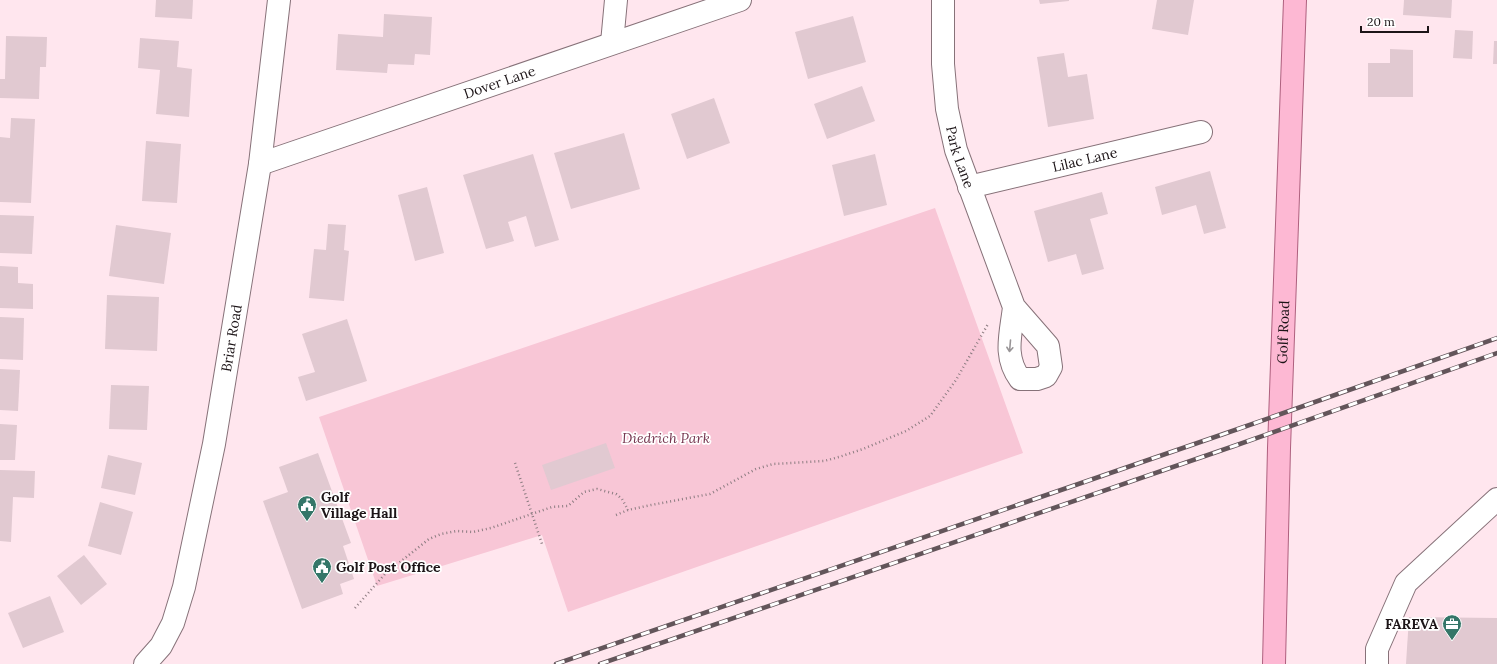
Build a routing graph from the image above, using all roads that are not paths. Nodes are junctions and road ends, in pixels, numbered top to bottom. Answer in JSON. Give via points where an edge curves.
{"nodes":[{"id":1,"x":279,"y":0,"type":"edge"},
{"id":2,"x":616,"y":0,"type":"edge"},
{"id":3,"x":740,"y":0,"type":"edge"},
{"id":4,"x":943,"y":0,"type":"edge"},
{"id":5,"x":1295,"y":0,"type":"edge"},
{"id":6,"x":612,"y":43,"type":"junction"},
{"id":7,"x":1201,"y":132,"type":"dead end"},
{"id":8,"x":260,"y":164,"type":"junction"},
{"id":9,"x":969,"y":187,"type":"junction"},
{"id":10,"x":1014,"y":307,"type":"dead end"},
{"id":11,"x":1497,"y":499,"type":"edge"},
{"id":12,"x":145,"y":664,"type":"edge"},
{"id":13,"x":1274,"y":664,"type":"edge"},
{"id":14,"x":1377,"y":664,"type":"edge"}],
"edges":[{"from":1,"to":8,"type":"street","name":"Briar Road"},
{"from":2,"to":6,"type":"street"},
{"from":3,"to":6,"type":"street","name":"Dover Lane"},
{"from":4,"to":9,"type":"street","name":"Park Lane","via":[[943,64],[947,109],[956,150]]},
{"from":5,"to":13,"type":"main road","name":"Golf Road"},
{"from":6,"to":8,"type":"street","name":"Dover Lane"},
{"from":7,"to":9,"type":"street","name":"Lilac Lane"},
{"from":8,"to":12,"type":"street","name":"Briar Road","via":[[214,444],[184,587],[173,624],[161,646]]},
{"from":9,"to":10,"type":"street","name":"Park Lane"},
{"from":11,"to":14,"type":"street","via":[[1406,583],[1377,649]]}]}
